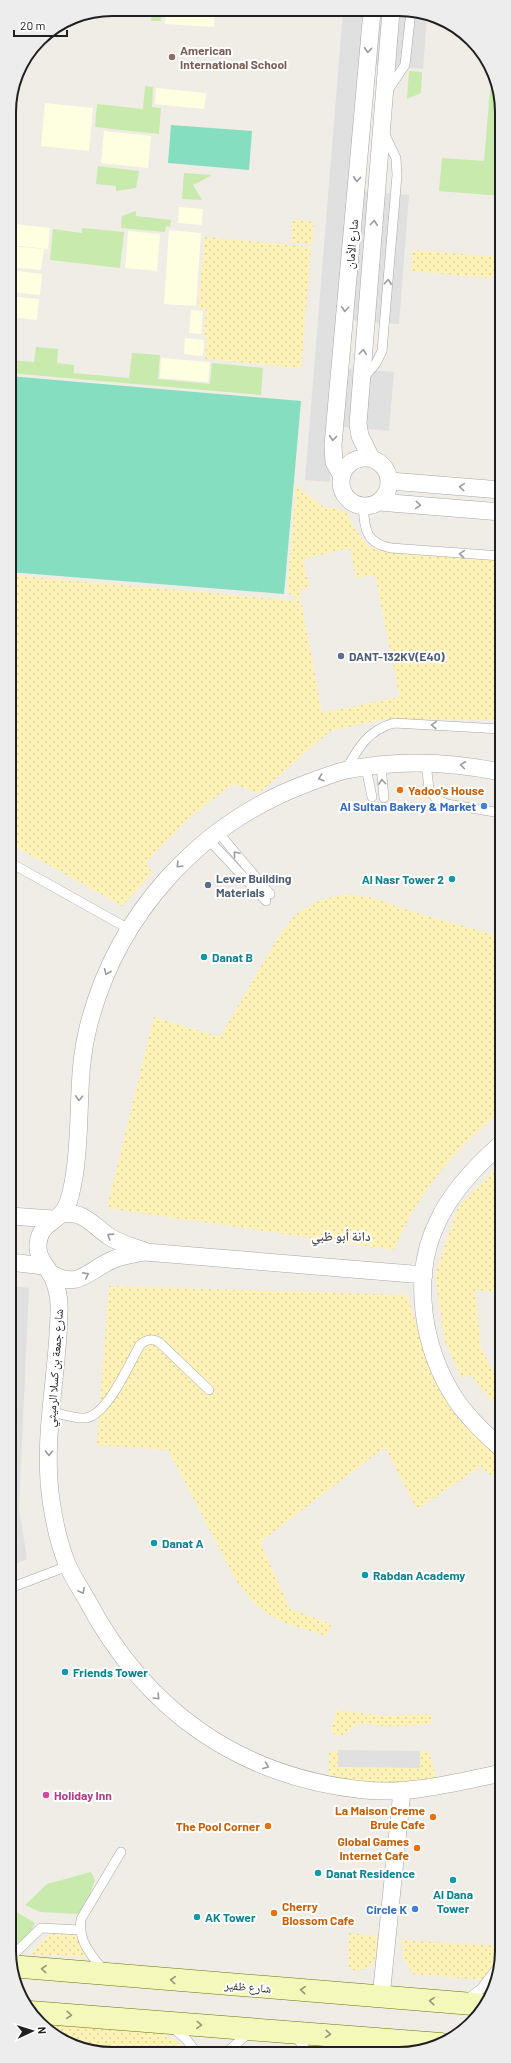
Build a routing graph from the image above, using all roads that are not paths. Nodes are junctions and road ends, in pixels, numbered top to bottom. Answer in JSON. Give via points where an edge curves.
{"nodes":[{"id":1,"x":372,"y":16,"type":"edge"},
{"id":2,"x":392,"y":16,"type":"edge"},
{"id":3,"x":410,"y":17,"type":"edge"},
{"id":4,"x":384,"y":96,"type":"junction"},
{"id":5,"x":372,"y":458,"type":"junction"},
{"id":6,"x":342,"y":476,"type":"junction"},
{"id":7,"x":390,"y":481,"type":"junction"},
{"id":8,"x":495,"y":490,"type":"edge"},
{"id":9,"x":371,"y":504,"type":"junction"},
{"id":10,"x":495,"y":512,"type":"edge"},
{"id":11,"x":495,"y":556,"type":"edge"},
{"id":12,"x":495,"y":729,"type":"edge"},
{"id":13,"x":426,"y":763,"type":"junction"},
{"id":14,"x":374,"y":767,"type":"junction"},
{"id":15,"x":346,"y":770,"type":"junction"},
{"id":16,"x":495,"y":771,"type":"edge"},
{"id":17,"x":372,"y":797,"type":"dead end"},
{"id":18,"x":384,"y":798,"type":"dead end"},
{"id":19,"x":495,"y":812,"type":"edge"},
{"id":20,"x":212,"y":835,"type":"junction"},
{"id":21,"x":16,"y":865,"type":"edge"},
{"id":22,"x":268,"y":898,"type":"dead end"},
{"id":23,"x":129,"y":929,"type":"junction"},
{"id":24,"x":495,"y":1151,"type":"edge"},
{"id":25,"x":16,"y":1216,"type":"edge"},
{"id":26,"x":57,"y":1217,"type":"junction"},
{"id":27,"x":145,"y":1252,"type":"junction"},
{"id":28,"x":16,"y":1263,"type":"edge"},
{"id":29,"x":47,"y":1269,"type":"junction"},
{"id":30,"x":424,"y":1275,"type":"junction"},
{"id":31,"x":209,"y":1390,"type":"dead end"},
{"id":32,"x":52,"y":1412,"type":"junction"},
{"id":33,"x":495,"y":1443,"type":"edge"},
{"id":34,"x":68,"y":1566,"type":"junction"},
{"id":35,"x":16,"y":1586,"type":"edge"},
{"id":36,"x":495,"y":1774,"type":"edge"},
{"id":37,"x":402,"y":1791,"type":"junction"},
{"id":38,"x":121,"y":1852,"type":"dead end"},
{"id":39,"x":80,"y":1930,"type":"junction"},
{"id":40,"x":16,"y":1952,"type":"edge"},
{"id":41,"x":17,"y":1967,"type":"edge"},
{"id":42,"x":107,"y":1974,"type":"junction"},
{"id":43,"x":492,"y":1974,"type":"edge"},
{"id":44,"x":381,"y":1996,"type":"junction"},
{"id":45,"x":459,"y":2003,"type":"junction"},
{"id":46,"x":479,"y":2005,"type":"edge"},
{"id":47,"x":52,"y":2014,"type":"edge"},
{"id":48,"x":164,"y":2022,"type":"junction"},
{"id":49,"x":254,"y":2029,"type":"junction"},
{"id":50,"x":292,"y":2032,"type":"junction"},
{"id":51,"x":427,"y":2043,"type":"edge"},
{"id":52,"x":192,"y":2047,"type":"edge"},
{"id":53,"x":233,"y":2047,"type":"edge"},
{"id":54,"x":304,"y":2047,"type":"edge"}],
"edges":[{"from":1,"to":6,"type":"street","name":"شارع الأمان","one_way":true,"via":[[333,445],[334,462]]},
{"from":2,"to":4,"type":"street","name":"شارع الأمان"},
{"from":3,"to":4,"type":"lane","via":[[405,65]]},
{"from":5,"to":4,"type":"street","name":"شارع الأمان","one_way":true,"via":[[364,448],[358,424]]},
{"from":5,"to":6,"type":"street","via":[[356,459],[345,469]]},
{"from":5,"to":7,"type":"street","via":[[384,467]]},
{"from":6,"to":9,"type":"street","via":[[341,484],[348,499]]},
{"from":8,"to":7,"type":"street","one_way":true},
{"from":7,"to":9,"type":"street","via":[[388,489]]},
{"from":9,"to":10,"type":"street","one_way":true},
{"from":11,"to":9,"type":"lane","one_way":true,"via":[[378,546],[369,538],[365,526]]},
{"from":12,"to":15,"type":"lane","one_way":true,"via":[[394,723],[370,734],[358,748]]},
{"from":13,"to":14,"type":"street","name":"شارع جمعة بن كسلا الرميثي"},
{"from":16,"to":13,"type":"street","name":"شارع جمعة بن كسلا الرميثي","one_way":true,"via":[[456,764]]},
{"from":13,"to":19,"type":"lane","via":[[429,789],[436,799],[447,804]]},
{"from":14,"to":15,"type":"street","name":"شارع جمعة بن كسلا الرميثي"},
{"from":14,"to":17,"type":"lane"},
{"from":18,"to":14,"type":"lane","one_way":true},
{"from":15,"to":20,"type":"street","name":"شارع جمعة بن كسلا الرميثي","one_way":true,"via":[[287,790],[255,806]]},
{"from":20,"to":22,"type":"lane"},
{"from":20,"to":23,"type":"street","name":"شارع جمعة بن كسلا الرميثي","one_way":true,"via":[[163,882],[148,899]]},
{"from":21,"to":23,"type":"lane"},
{"from":23,"to":26,"type":"street","name":"شارع جمعة بن كسلا الرميثي","one_way":true,"via":[[111,961],[97,995],[87,1030],[81,1067],[74,1180],[68,1204]]},
{"from":24,"to":30,"type":"street","via":[[469,1176],[438,1220],[429,1244]]},
{"from":25,"to":26,"type":"street"},
{"from":27,"to":26,"type":"street","one_way":true,"via":[[110,1237],[84,1216],[69,1213]]},
{"from":26,"to":29,"type":"street","name":"شارع جمعة بن كسلا الرميثي","via":[[43,1230],[38,1243],[40,1257]]},
{"from":29,"to":27,"type":"street","one_way":true,"via":[[58,1278],[77,1280],[117,1258]]},
{"from":27,"to":30,"type":"street"},
{"from":28,"to":29,"type":"street"},
{"from":29,"to":32,"type":"street","name":"شارع جمعة بن كسلا الرميثي","via":[[57,1290],[60,1309]]},
{"from":30,"to":33,"type":"street","via":[[426,1324],[437,1364],[469,1418]]},
{"from":31,"to":32,"type":"lane","via":[[160,1343],[148,1340],[140,1345],[98,1413],[78,1418]]},
{"from":32,"to":34,"type":"street","name":"شارع جمعة بن كسلا الرميثي","one_way":true,"via":[[48,1458],[51,1500]]},
{"from":34,"to":35,"type":"lane"},
{"from":34,"to":37,"type":"street","name":"شارع جمعة بن كسلا الرميثي","one_way":true,"via":[[103,1630],[130,1668],[161,1701],[197,1730],[236,1754],[291,1775],[322,1784],[368,1791]]},
{"from":36,"to":37,"type":"street","name":"شارع جمعة بن كسلا الرميثي"},
{"from":37,"to":44,"type":"street"},
{"from":38,"to":39,"type":"lane","via":[[83,1913]]},
{"from":39,"to":40,"type":"lane","via":[[41,1928]]},
{"from":39,"to":42,"type":"lane","via":[[84,1945]]},
{"from":42,"to":41,"type":"main road","name":"شارع ظفير","one_way":true},
{"from":44,"to":42,"type":"main road","name":"شارع ظفير","one_way":true},
{"from":43,"to":45,"type":"lane","via":[[481,1989]]},
{"from":45,"to":44,"type":"main road","name":"شارع ظفير","one_way":true},
{"from":45,"to":46,"type":"main road","name":"شارع ظفير"},
{"from":47,"to":48,"type":"main road","one_way":true},
{"from":48,"to":49,"type":"main road","one_way":true},
{"from":48,"to":52,"type":"lane"},
{"from":49,"to":50,"type":"main road"},
{"from":49,"to":53,"type":"lane"},
{"from":50,"to":51,"type":"main road","one_way":true},
{"from":50,"to":54,"type":"lane"}]}
